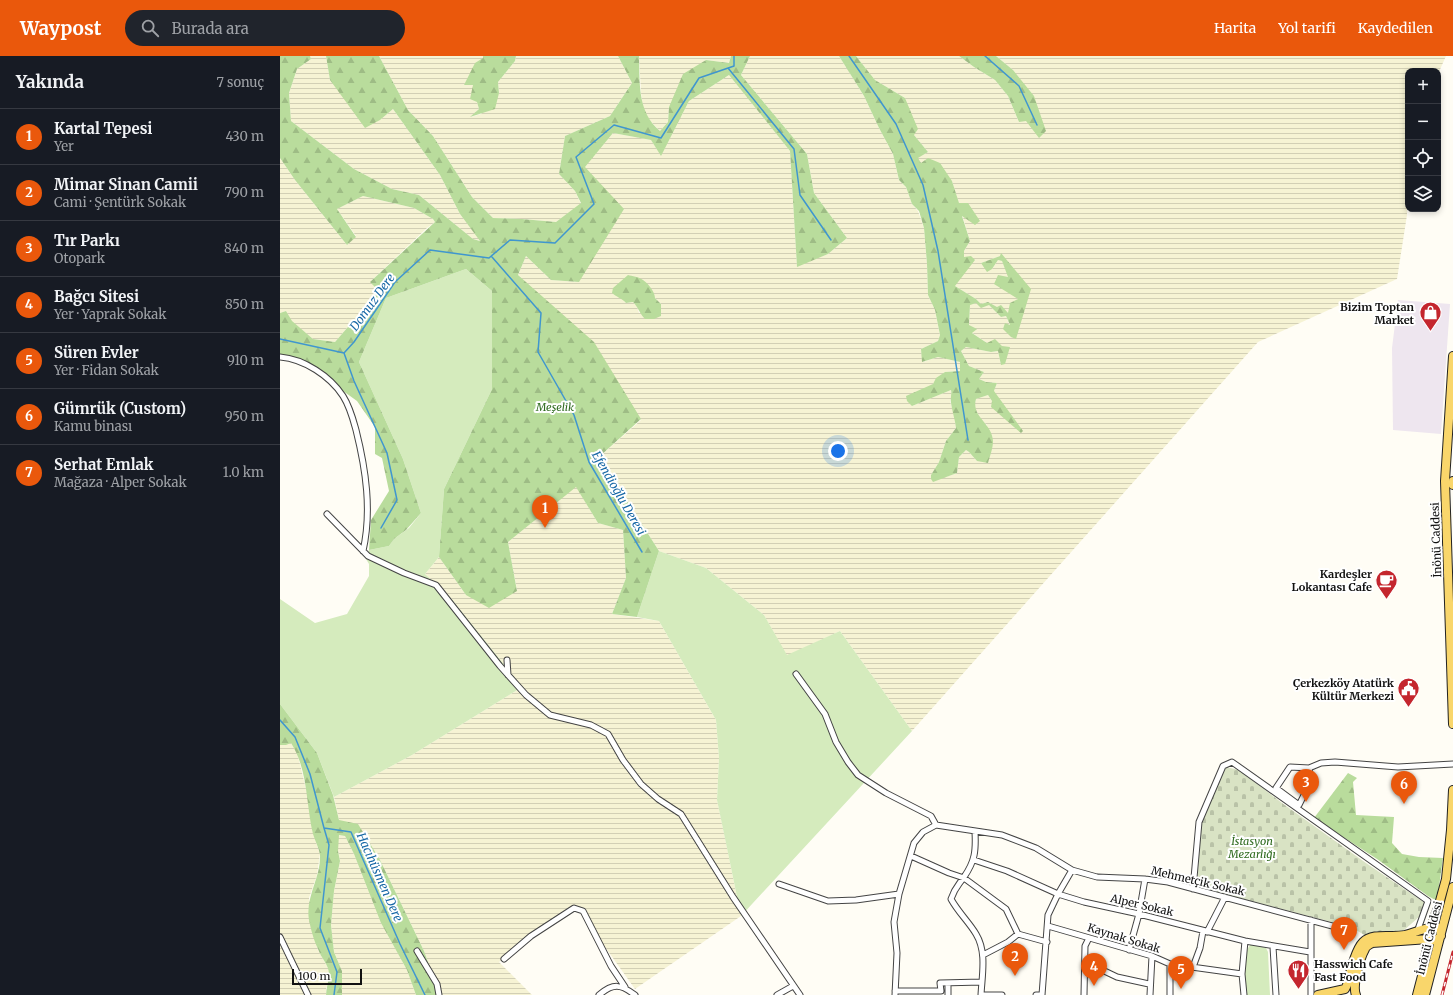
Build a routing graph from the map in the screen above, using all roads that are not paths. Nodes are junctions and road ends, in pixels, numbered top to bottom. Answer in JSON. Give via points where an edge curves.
{"nodes":[{"id":1,"x":1453,"y":356,"type":"edge"},
{"id":2,"x":280,"y":357,"type":"edge"},
{"id":3,"x":1453,"y":481,"type":"edge"},
{"id":4,"x":1453,"y":485,"type":"edge"},
{"id":5,"x":327,"y":514,"type":"dead end"},
{"id":6,"x":363,"y":551,"type":"junction"},
{"id":7,"x":1452,"y":644,"type":"edge"},
{"id":8,"x":507,"y":660,"type":"dead end"},
{"id":9,"x":796,"y":674,"type":"dead end"},
{"id":10,"x":508,"y":675,"type":"junction"},
{"id":11,"x":1453,"y":724,"type":"edge"},
{"id":12,"x":1453,"y":764,"type":"edge"},
{"id":13,"x":1309,"y":768,"type":"junction"},
{"id":14,"x":1453,"y":790,"type":"edge"},
{"id":15,"x":936,"y":825,"type":"junction"},
{"id":16,"x":975,"y":832,"type":"junction"},
{"id":17,"x":911,"y":856,"type":"junction"},
{"id":18,"x":974,"y":860,"type":"junction"},
{"id":19,"x":1072,"y":870,"type":"junction"},
{"id":20,"x":964,"y":878,"type":"junction"},
{"id":21,"x":1145,"y":878,"type":"junction"},
{"id":22,"x":779,"y":884,"type":"dead end"},
{"id":23,"x":1453,"y":887,"type":"edge"},
{"id":24,"x":1194,"y":889,"type":"junction"},
{"id":25,"x":899,"y":894,"type":"junction"},
{"id":26,"x":1058,"y":894,"type":"junction"},
{"id":27,"x":1225,"y":897,"type":"junction"},
{"id":28,"x":1139,"y":914,"type":"junction"},
{"id":29,"x":1311,"y":920,"type":"junction"},
{"id":30,"x":1048,"y":926,"type":"junction"},
{"id":31,"x":1430,"y":928,"type":"junction"},
{"id":32,"x":1205,"y":931,"type":"junction"},
{"id":33,"x":1351,"y":931,"type":"dead end"},
{"id":34,"x":1417,"y":932,"type":"junction"},
{"id":35,"x":1018,"y":934,"type":"junction"},
{"id":36,"x":1441,"y":936,"type":"junction"},
{"id":37,"x":280,"y":937,"type":"edge"},
{"id":38,"x":1089,"y":938,"type":"junction"},
{"id":39,"x":1429,"y":939,"type":"junction"},
{"id":40,"x":1245,"y":941,"type":"junction"},
{"id":41,"x":1047,"y":942,"type":"junction"},
{"id":42,"x":1273,"y":946,"type":"junction"},
{"id":43,"x":1129,"y":950,"type":"junction"},
{"id":44,"x":417,"y":951,"type":"dead end"},
{"id":45,"x":1310,"y":952,"type":"junction"},
{"id":46,"x":983,"y":955,"type":"junction"},
{"id":47,"x":1152,"y":956,"type":"junction"},
{"id":48,"x":504,"y":959,"type":"dead end"},
{"id":49,"x":1170,"y":964,"type":"junction"},
{"id":50,"x":1085,"y":967,"type":"junction"},
{"id":51,"x":1193,"y":967,"type":"junction"},
{"id":52,"x":1242,"y":974,"type":"junction"},
{"id":53,"x":982,"y":982,"type":"junction"},
{"id":54,"x":948,"y":983,"type":"junction"},
{"id":55,"x":1150,"y":984,"type":"junction"},
{"id":56,"x":793,"y":986,"type":"junction"},
{"id":57,"x":625,"y":987,"type":"junction"},
{"id":58,"x":895,"y":993,"type":"edge"},
{"id":59,"x":308,"y":995,"type":"edge"},
{"id":60,"x":439,"y":995,"type":"edge"},
{"id":61,"x":599,"y":995,"type":"edge"},
{"id":62,"x":635,"y":995,"type":"edge"},
{"id":63,"x":777,"y":995,"type":"edge"},
{"id":64,"x":800,"y":995,"type":"edge"},
{"id":65,"x":948,"y":995,"type":"edge"},
{"id":66,"x":981,"y":995,"type":"edge"},
{"id":67,"x":1002,"y":995,"type":"edge"},
{"id":68,"x":1036,"y":995,"type":"edge"},
{"id":69,"x":1042,"y":995,"type":"edge"},
{"id":70,"x":1084,"y":995,"type":"edge"},
{"id":71,"x":1150,"y":995,"type":"edge"},
{"id":72,"x":1170,"y":995,"type":"edge"},
{"id":73,"x":1244,"y":995,"type":"edge"},
{"id":74,"x":1276,"y":995,"type":"edge"},
{"id":75,"x":1311,"y":995,"type":"edge"},
{"id":76,"x":1318,"y":995,"type":"edge"},
{"id":77,"x":1356,"y":995,"type":"edge"},
{"id":78,"x":1417,"y":995,"type":"edge"},
{"id":79,"x":1425,"y":995,"type":"edge"}],
"edges":[{"from":1,"to":7,"type":"main road","name":"İnönü Caddesi","via":[[1445,481]]},
{"from":2,"to":6,"type":"street","via":[[307,365],[333,382],[350,410],[363,458],[367,494],[367,535]]},
{"from":3,"to":4,"type":"main road"},
{"from":5,"to":6,"type":"street"},
{"from":6,"to":10,"type":"street","via":[[382,563],[436,585]]},
{"from":7,"to":11,"type":"main road","name":"İnönü Caddesi"},
{"from":8,"to":10,"type":"street"},
{"from":9,"to":15,"type":"street","via":[[825,714],[836,742],[858,775],[931,816]]},
{"from":10,"to":56,"type":"street","via":[[526,695],[550,714],[591,725],[608,734],[641,784],[680,814]]},
{"from":12,"to":13,"type":"street","via":[[1398,767],[1335,762],[1321,763]]},
{"from":13,"to":13,"type":"street","via":[[1290,767],[1276,788],[1299,805],[1311,781]]},
{"from":14,"to":31,"type":"main road","name":"İnönü Caddesi","via":[[1446,879]]},
{"from":15,"to":16,"type":"street","name":"Mehmetçik Sokak"},
{"from":15,"to":17,"type":"street","via":[[923,832],[914,843]]},
{"from":16,"to":18,"type":"street"},
{"from":16,"to":19,"type":"street","name":"Mehmetçik Sokak","via":[[1002,835],[1036,848]]},
{"from":17,"to":20,"type":"street"},
{"from":17,"to":25,"type":"street"},
{"from":18,"to":20,"type":"street"},
{"from":18,"to":26,"type":"street","name":"Alper Sokak"},
{"from":19,"to":21,"type":"street","name":"Mehmetçik Sokak","via":[[1097,877]]},
{"from":19,"to":26,"type":"street"},
{"from":20,"to":35,"type":"street","via":[[1006,909]]},
{"from":20,"to":46,"type":"street","via":[[954,888],[951,899],[977,935]]},
{"from":21,"to":24,"type":"street","name":"Mehmetçik Sokak"},
{"from":21,"to":28,"type":"street"},
{"from":22,"to":25,"type":"street","via":[[828,901]]},
{"from":23,"to":36,"type":"main road","name":"İnönü Caddesi"},
{"from":24,"to":27,"type":"street","name":"Mehmetçik Sokak"},
{"from":24,"to":34,"type":"street","via":[[1199,822],[1223,766],[1232,762],[1428,901]]},
{"from":25,"to":58,"type":"street","via":[[894,922],[897,953]]},
{"from":26,"to":28,"type":"street","name":"Alper Sokak"},
{"from":26,"to":30,"type":"street","via":[[1048,915]]},
{"from":27,"to":29,"type":"street","name":"Mehmetçik Sokak"},
{"from":27,"to":32,"type":"street"},
{"from":28,"to":32,"type":"street","name":"Alper Sokak"},
{"from":28,"to":43,"type":"street"},
{"from":29,"to":33,"type":"street","name":"Mehmetçik Sokak"},
{"from":29,"to":45,"type":"street"},
{"from":30,"to":38,"type":"street","name":"Kaynak Sokak"},
{"from":30,"to":41,"type":"street"},
{"from":31,"to":34,"type":"main road"},
{"from":31,"to":36,"type":"main road","via":[[1437,927]]},
{"from":31,"to":39,"type":"main road"},
{"from":32,"to":40,"type":"street","name":"Alper Sokak"},
{"from":32,"to":51,"type":"street"},
{"from":34,"to":76,"type":"main road","via":[[1403,936],[1376,936],[1363,942],[1358,948],[1347,985],[1341,990]]},
{"from":35,"to":41,"type":"street"},
{"from":35,"to":46,"type":"street"},
{"from":36,"to":39,"type":"main road","via":[[1433,941]]},
{"from":36,"to":79,"type":"main road","name":"İnönü Caddesi"},
{"from":37,"to":59,"type":"street"},
{"from":38,"to":43,"type":"street","name":"Kaynak Sokak"},
{"from":38,"to":50,"type":"street","via":[[1085,946]]},
{"from":39,"to":77,"type":"main road","via":[[1372,943],[1366,947],[1357,973],[1354,990]]},
{"from":39,"to":78,"type":"main road","name":"İnönü Caddesi"},
{"from":40,"to":42,"type":"street","name":"Alper Sokak"},
{"from":40,"to":52,"type":"street"},
{"from":41,"to":69,"type":"street"},
{"from":42,"to":45,"type":"street","name":"Alper Sokak"},
{"from":42,"to":74,"type":"street"},
{"from":43,"to":47,"type":"street","name":"Kaynak Sokak"},
{"from":44,"to":60,"type":"street","via":[[437,984]]},
{"from":45,"to":75,"type":"street"},
{"from":46,"to":53,"type":"street"},
{"from":47,"to":49,"type":"street","name":"Kaynak Sokak"},
{"from":47,"to":55,"type":"street"},
{"from":48,"to":57,"type":"street","via":[[530,936],[574,908],[583,911],[610,966]]},
{"from":49,"to":51,"type":"street","name":"Kaynak Sokak"},
{"from":49,"to":72,"type":"street"},
{"from":50,"to":55,"type":"street","via":[[1096,967],[1116,977]]},
{"from":50,"to":70,"type":"street"},
{"from":51,"to":52,"type":"street","name":"Kaynak Sokak"},
{"from":52,"to":73,"type":"street"},
{"from":53,"to":54,"type":"street"},
{"from":53,"to":66,"type":"street"},
{"from":54,"to":58,"type":"street","via":[[940,983],[941,991]]},
{"from":54,"to":65,"type":"street"},
{"from":55,"to":71,"type":"street"},
{"from":56,"to":63,"type":"street"},
{"from":56,"to":64,"type":"street"},
{"from":57,"to":61,"type":"street","via":[[606,988]]},
{"from":57,"to":62,"type":"street"},
{"from":66,"to":67,"type":"street"},
{"from":68,"to":69,"type":"street"}]}
